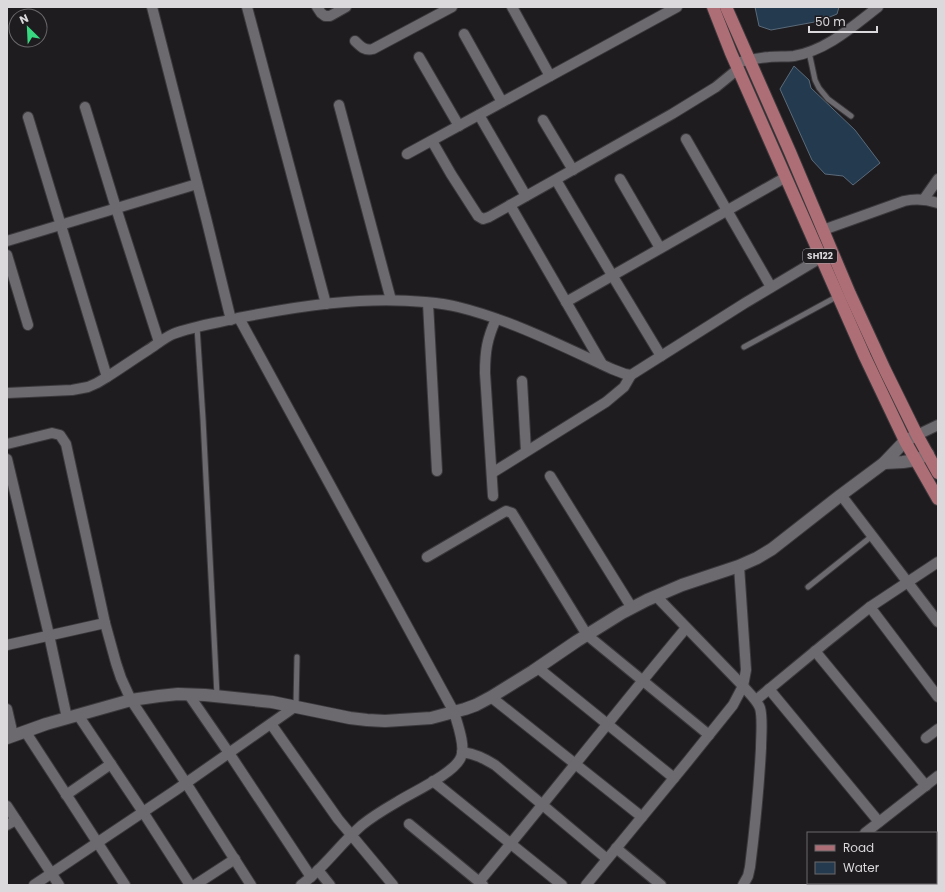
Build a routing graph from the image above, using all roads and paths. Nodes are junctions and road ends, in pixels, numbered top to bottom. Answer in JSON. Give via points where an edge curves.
{"nodes":[{"id":1,"x":152,"y":7,"type":"edge"},
{"id":2,"x":247,"y":7,"type":"edge"},
{"id":3,"x":317,"y":7,"type":"edge"},
{"id":4,"x":346,"y":7,"type":"edge"},
{"id":5,"x":452,"y":7,"type":"edge"},
{"id":6,"x":512,"y":7,"type":"edge"},
{"id":7,"x":677,"y":7,"type":"edge"},
{"id":8,"x":713,"y":7,"type":"edge"},
{"id":9,"x":726,"y":7,"type":"edge"},
{"id":10,"x":878,"y":7,"type":"edge"},
{"id":11,"x":434,"y":11,"type":"edge"},
{"id":12,"x":464,"y":34,"type":"dead end"},
{"id":13,"x":355,"y":41,"type":"dead end"},
{"id":14,"x":809,"y":52,"type":"junction"},
{"id":15,"x":419,"y":57,"type":"dead end"},
{"id":16,"x":749,"y":60,"type":"junction"},
{"id":17,"x":737,"y":66,"type":"junction"},
{"id":18,"x":550,"y":76,"type":"junction"},
{"id":19,"x":502,"y":102,"type":"junction"},
{"id":20,"x":339,"y":105,"type":"dead end"},
{"id":21,"x":85,"y":107,"type":"dead end"},
{"id":22,"x":479,"y":115,"type":"junction"},
{"id":23,"x":851,"y":116,"type":"dead end"},
{"id":24,"x":28,"y":117,"type":"dead end"},
{"id":25,"x":543,"y":120,"type":"dead end"},
{"id":26,"x":459,"y":126,"type":"junction"},
{"id":27,"x":686,"y":139,"type":"dead end"},
{"id":28,"x":432,"y":141,"type":"junction"},
{"id":29,"x":407,"y":154,"type":"dead end"},
{"id":30,"x":573,"y":170,"type":"junction"},
{"id":31,"x":786,"y":177,"type":"junction"},
{"id":32,"x":620,"y":179,"type":"dead end"},
{"id":33,"x":938,"y":179,"type":"edge"},
{"id":34,"x":556,"y":180,"type":"junction"},
{"id":35,"x":197,"y":184,"type":"junction"},
{"id":36,"x":526,"y":196,"type":"junction"},
{"id":37,"x":924,"y":199,"type":"junction"},
{"id":38,"x":938,"y":203,"type":"edge"},
{"id":39,"x":510,"y":205,"type":"junction"},
{"id":40,"x":116,"y":208,"type":"junction"},
{"id":41,"x":727,"y":210,"type":"junction"},
{"id":42,"x":61,"y":225,"type":"junction"},
{"id":43,"x":823,"y":230,"type":"junction"},
{"id":44,"x":7,"y":241,"type":"edge"},
{"id":45,"x":660,"y":248,"type":"junction"},
{"id":46,"x":832,"y":251,"type":"junction"},
{"id":47,"x":7,"y":255,"type":"edge"},
{"id":48,"x":821,"y":257,"type":"junction"},
{"id":49,"x":612,"y":275,"type":"junction"},
{"id":50,"x":771,"y":287,"type":"junction"},
{"id":51,"x":838,"y":296,"type":"junction"},
{"id":52,"x":391,"y":300,"type":"junction"},
{"id":53,"x":566,"y":302,"type":"junction"},
{"id":54,"x":428,"y":303,"type":"junction"},
{"id":55,"x":326,"y":304,"type":"junction"},
{"id":56,"x":235,"y":319,"type":"junction"},
{"id":57,"x":496,"y":319,"type":"junction"},
{"id":58,"x":28,"y":326,"type":"dead end"},
{"id":59,"x":197,"y":327,"type":"junction"},
{"id":60,"x":159,"y":342,"type":"junction"},
{"id":61,"x":744,"y":347,"type":"dead end"},
{"id":62,"x":661,"y":356,"type":"junction"},
{"id":63,"x":602,"y":364,"type":"junction"},
{"id":64,"x":631,"y":374,"type":"junction"},
{"id":65,"x":107,"y":377,"type":"junction"},
{"id":66,"x":522,"y":382,"type":"dead end"},
{"id":67,"x":7,"y":393,"type":"edge"},
{"id":68,"x":938,"y":425,"type":"edge"},
{"id":69,"x":918,"y":435,"type":"junction"},
{"id":70,"x":905,"y":441,"type":"junction"},
{"id":71,"x":7,"y":444,"type":"edge"},
{"id":72,"x":526,"y":451,"type":"junction"},
{"id":73,"x":928,"y":454,"type":"junction"},
{"id":74,"x":7,"y":459,"type":"edge"},
{"id":75,"x":916,"y":460,"type":"junction"},
{"id":76,"x":884,"y":463,"type":"junction"},
{"id":77,"x":437,"y":472,"type":"dead end"},
{"id":78,"x":492,"y":473,"type":"junction"},
{"id":79,"x":938,"y":473,"type":"edge"},
{"id":80,"x":550,"y":476,"type":"dead end"},
{"id":81,"x":841,"y":495,"type":"junction"},
{"id":82,"x":493,"y":496,"type":"dead end"},
{"id":83,"x":938,"y":499,"type":"edge"},
{"id":84,"x":872,"y":536,"type":"junction"},
{"id":85,"x":427,"y":557,"type":"dead end"},
{"id":86,"x":938,"y":562,"type":"edge"},
{"id":87,"x":739,"y":566,"type":"junction"},
{"id":88,"x":908,"y":582,"type":"junction"},
{"id":89,"x":808,"y":587,"type":"dead end"},
{"id":90,"x":656,"y":596,"type":"junction"},
{"id":91,"x":870,"y":607,"type":"junction"},
{"id":92,"x":632,"y":608,"type":"junction"},
{"id":93,"x":938,"y":622,"type":"edge"},
{"id":94,"x":105,"y":623,"type":"junction"},
{"id":95,"x":686,"y":628,"type":"junction"},
{"id":96,"x":49,"y":635,"type":"junction"},
{"id":97,"x":587,"y":635,"type":"junction"},
{"id":98,"x":7,"y":645,"type":"edge"},
{"id":99,"x":815,"y":651,"type":"junction"},
{"id":100,"x":297,"y":657,"type":"dead end"},
{"id":101,"x":538,"y":668,"type":"junction"},
{"id":102,"x":642,"y":681,"type":"junction"},
{"id":103,"x":743,"y":686,"type":"junction"},
{"id":104,"x":769,"y":689,"type":"junction"},
{"id":105,"x":189,"y":695,"type":"junction"},
{"id":106,"x":217,"y":696,"type":"junction"},
{"id":107,"x":491,"y":697,"type":"junction"},
{"id":108,"x":938,"y":697,"type":"edge"},
{"id":109,"x":131,"y":700,"type":"junction"},
{"id":110,"x":756,"y":700,"type":"junction"},
{"id":111,"x":296,"y":706,"type":"junction"},
{"id":112,"x":7,"y":709,"type":"edge"},
{"id":113,"x":454,"y":712,"type":"junction"},
{"id":114,"x":73,"y":716,"type":"junction"},
{"id":115,"x":271,"y":724,"type":"junction"},
{"id":116,"x":607,"y":724,"type":"junction"},
{"id":117,"x":938,"y":729,"type":"edge"},
{"id":118,"x":15,"y":734,"type":"edge"},
{"id":119,"x":709,"y":735,"type":"junction"},
{"id":120,"x":926,"y":738,"type":"dead end"},
{"id":121,"x":462,"y":752,"type":"junction"},
{"id":122,"x":229,"y":753,"type":"junction"},
{"id":123,"x":111,"y":764,"type":"junction"},
{"id":124,"x":575,"y":764,"type":"junction"},
{"id":125,"x":938,"y":776,"type":"edge"},
{"id":126,"x":674,"y":778,"type":"junction"},
{"id":127,"x":433,"y":781,"type":"junction"},
{"id":128,"x":186,"y":783,"type":"junction"},
{"id":129,"x":926,"y":786,"type":"junction"},
{"id":130,"x":66,"y":795,"type":"junction"},
{"id":131,"x":542,"y":805,"type":"junction"},
{"id":132,"x":7,"y":806,"type":"edge"},
{"id":133,"x":143,"y":812,"type":"junction"},
{"id":134,"x":642,"y":817,"type":"junction"},
{"id":135,"x":16,"y":820,"type":"junction"},
{"id":136,"x":879,"y":822,"type":"junction"},
{"id":137,"x":409,"y":824,"type":"dead end"},
{"id":138,"x":7,"y":825,"type":"edge"},
{"id":139,"x":866,"y":832,"type":"edge"},
{"id":140,"x":351,"y":835,"type":"junction"},
{"id":141,"x":97,"y":843,"type":"junction"},
{"id":142,"x":511,"y":844,"type":"junction"},
{"id":143,"x":616,"y":848,"type":"junction"},
{"id":144,"x":235,"y":859,"type":"junction"},
{"id":145,"x":606,"y":859,"type":"junction"},
{"id":146,"x":51,"y":873,"type":"junction"},
{"id":147,"x":314,"y":873,"type":"junction"},
{"id":148,"x":481,"y":883,"type":"edge"},
{"id":149,"x":34,"y":885,"type":"edge"},
{"id":150,"x":59,"y":885,"type":"edge"},
{"id":151,"x":125,"y":885,"type":"edge"},
{"id":152,"x":190,"y":885,"type":"edge"},
{"id":153,"x":195,"y":885,"type":"edge"},
{"id":154,"x":251,"y":885,"type":"edge"},
{"id":155,"x":301,"y":885,"type":"edge"},
{"id":156,"x":330,"y":885,"type":"edge"},
{"id":157,"x":392,"y":885,"type":"edge"},
{"id":158,"x":562,"y":885,"type":"edge"},
{"id":159,"x":586,"y":885,"type":"edge"},
{"id":160,"x":661,"y":885,"type":"edge"},
{"id":161,"x":742,"y":885,"type":"edge"}],
"edges":[{"from":1,"to":35,"type":"street"},
{"from":2,"to":55,"type":"street"},
{"from":3,"to":4,"type":"street","via":[[325,16]]},
{"from":5,"to":11,"type":"street"},
{"from":6,"to":18,"type":"street"},
{"from":7,"to":18,"type":"street"},
{"from":8,"to":17,"type":"main road","number":"SH122"},
{"from":9,"to":16,"type":"main road","number":"SH122"},
{"from":10,"to":14,"type":"street","via":[[838,38]]},
{"from":11,"to":13,"type":"street","via":[[373,49],[365,50]]},
{"from":12,"to":19,"type":"street"},
{"from":14,"to":16,"type":"street"},
{"from":14,"to":23,"type":"lane","via":[[819,88],[828,99]]},
{"from":15,"to":26,"type":"street"},
{"from":16,"to":17,"type":"street"},
{"from":16,"to":43,"type":"main road","number":"SH122"},
{"from":17,"to":30,"type":"street","via":[[716,87]]},
{"from":17,"to":31,"type":"main road","number":"SH122"},
{"from":18,"to":19,"type":"street"},
{"from":19,"to":22,"type":"street"},
{"from":20,"to":52,"type":"street"},
{"from":21,"to":40,"type":"street"},
{"from":22,"to":26,"type":"street"},
{"from":22,"to":36,"type":"street"},
{"from":24,"to":42,"type":"street"},
{"from":25,"to":30,"type":"street"},
{"from":26,"to":28,"type":"street"},
{"from":27,"to":41,"type":"street"},
{"from":28,"to":29,"type":"street"},
{"from":28,"to":39,"type":"street","via":[[478,216],[483,219],[489,218]]},
{"from":30,"to":34,"type":"street"},
{"from":31,"to":41,"type":"street"},
{"from":31,"to":48,"type":"main road","number":"SH122"},
{"from":32,"to":45,"type":"street"},
{"from":33,"to":37,"type":"street"},
{"from":34,"to":36,"type":"street"},
{"from":34,"to":49,"type":"street"},
{"from":35,"to":40,"type":"street"},
{"from":35,"to":56,"type":"street"},
{"from":36,"to":39,"type":"street"},
{"from":37,"to":38,"type":"street"},
{"from":37,"to":43,"type":"street","via":[[904,200]]},
{"from":39,"to":53,"type":"street"},
{"from":40,"to":42,"type":"street"},
{"from":40,"to":60,"type":"street"},
{"from":41,"to":45,"type":"street"},
{"from":41,"to":50,"type":"street"},
{"from":42,"to":44,"type":"street"},
{"from":42,"to":65,"type":"street"},
{"from":43,"to":46,"type":"main road","number":"SH122"},
{"from":45,"to":49,"type":"street"},
{"from":46,"to":48,"type":"street"},
{"from":46,"to":69,"type":"main road","number":"SH122","via":[[885,370]]},
{"from":47,"to":58,"type":"street"},
{"from":48,"to":50,"type":"street"},
{"from":48,"to":51,"type":"main road","number":"SH122"},
{"from":49,"to":53,"type":"street"},
{"from":49,"to":62,"type":"street"},
{"from":50,"to":62,"type":"street"},
{"from":51,"to":61,"type":"lane"},
{"from":51,"to":70,"type":"main road","number":"SH122"},
{"from":52,"to":54,"type":"street"},
{"from":52,"to":55,"type":"street"},
{"from":53,"to":63,"type":"street"},
{"from":54,"to":57,"type":"street","via":[[456,306]]},
{"from":54,"to":77,"type":"street"},
{"from":55,"to":56,"type":"street"},
{"from":56,"to":59,"type":"street"},
{"from":56,"to":113,"type":"street"},
{"from":57,"to":63,"type":"street"},
{"from":57,"to":78,"type":"street","via":[[488,340],[485,359]]},
{"from":59,"to":60,"type":"street"},
{"from":59,"to":106,"type":"lane"},
{"from":60,"to":65,"type":"street"},
{"from":62,"to":64,"type":"street"},
{"from":63,"to":64,"type":"street"},
{"from":64,"to":72,"type":"street","via":[[624,387],[606,402]]},
{"from":65,"to":67,"type":"street","via":[[97,383],[72,390]]},
{"from":66,"to":72,"type":"street"},
{"from":68,"to":69,"type":"street"},
{"from":69,"to":70,"type":"street"},
{"from":69,"to":73,"type":"main road","number":"SH122"},
{"from":70,"to":75,"type":"main road","number":"SH122"},
{"from":70,"to":76,"type":"street"},
{"from":71,"to":94,"type":"street","via":[[52,433],[60,435],[66,444]]},
{"from":72,"to":78,"type":"street"},
{"from":73,"to":75,"type":"street"},
{"from":73,"to":79,"type":"main road","number":"SH122"},
{"from":74,"to":96,"type":"street"},
{"from":75,"to":76,"type":"street"},
{"from":75,"to":83,"type":"main road","number":"SH122"},
{"from":76,"to":81,"type":"street"},
{"from":78,"to":82,"type":"street"},
{"from":80,"to":92,"type":"street"},
{"from":81,"to":84,"type":"street"},
{"from":81,"to":87,"type":"street","via":[[772,549]]},
{"from":84,"to":88,"type":"street"},
{"from":84,"to":89,"type":"lane"},
{"from":85,"to":97,"type":"street","via":[[499,515],[512,513]]},
{"from":86,"to":88,"type":"street"},
{"from":87,"to":90,"type":"street"},
{"from":87,"to":103,"type":"street","via":[[746,670]]},
{"from":88,"to":91,"type":"street"},
{"from":88,"to":93,"type":"street"},
{"from":90,"to":92,"type":"street"},
{"from":90,"to":95,"type":"street"},
{"from":91,"to":99,"type":"street"},
{"from":91,"to":108,"type":"street"},
{"from":92,"to":97,"type":"street"},
{"from":94,"to":96,"type":"street"},
{"from":94,"to":109,"type":"street","via":[[121,678]]},
{"from":95,"to":102,"type":"street"},
{"from":95,"to":103,"type":"street"},
{"from":96,"to":98,"type":"street"},
{"from":96,"to":114,"type":"street"},
{"from":97,"to":101,"type":"street"},
{"from":97,"to":102,"type":"street"},
{"from":99,"to":104,"type":"street"},
{"from":99,"to":129,"type":"street"},
{"from":100,"to":111,"type":"lane"},
{"from":101,"to":107,"type":"street"},
{"from":101,"to":116,"type":"street"},
{"from":102,"to":116,"type":"street"},
{"from":102,"to":119,"type":"street"},
{"from":103,"to":110,"type":"street"},
{"from":103,"to":119,"type":"street","via":[[733,705]]},
{"from":104,"to":110,"type":"street"},
{"from":104,"to":136,"type":"street"},
{"from":105,"to":106,"type":"street"},
{"from":105,"to":109,"type":"street"},
{"from":105,"to":122,"type":"street"},
{"from":106,"to":111,"type":"street"},
{"from":107,"to":113,"type":"street"},
{"from":107,"to":124,"type":"street"},
{"from":109,"to":114,"type":"street"},
{"from":109,"to":128,"type":"street"},
{"from":110,"to":161,"type":"street","via":[[761,715],[760,769],[750,867]]},
{"from":111,"to":113,"type":"street","via":[[350,718],[385,721],[431,718]]},
{"from":111,"to":115,"type":"street"},
{"from":112,"to":118,"type":"street"},
{"from":113,"to":121,"type":"street"},
{"from":114,"to":118,"type":"street"},
{"from":114,"to":123,"type":"street"},
{"from":115,"to":122,"type":"street"},
{"from":115,"to":140,"type":"street","via":[[326,804]]},
{"from":116,"to":124,"type":"street"},
{"from":116,"to":126,"type":"street"},
{"from":117,"to":120,"type":"street"},
{"from":118,"to":130,"type":"street"},
{"from":119,"to":126,"type":"street"},
{"from":121,"to":127,"type":"street","via":[[458,762]]},
{"from":121,"to":131,"type":"street","via":[[482,757],[495,765]]},
{"from":122,"to":128,"type":"street"},
{"from":122,"to":147,"type":"street"},
{"from":123,"to":130,"type":"street"},
{"from":123,"to":133,"type":"street"},
{"from":124,"to":131,"type":"street"},
{"from":124,"to":134,"type":"street"},
{"from":125,"to":129,"type":"street"},
{"from":126,"to":134,"type":"street"},
{"from":127,"to":140,"type":"street","via":[[371,818]]},
{"from":127,"to":142,"type":"street"},
{"from":128,"to":133,"type":"street"},
{"from":128,"to":144,"type":"street"},
{"from":129,"to":136,"type":"street"},
{"from":130,"to":141,"type":"street"},
{"from":131,"to":142,"type":"street"},
{"from":131,"to":145,"type":"street"},
{"from":132,"to":135,"type":"street"},
{"from":133,"to":141,"type":"street"},
{"from":133,"to":152,"type":"street"},
{"from":134,"to":143,"type":"street"},
{"from":135,"to":138,"type":"street"},
{"from":135,"to":146,"type":"street"},
{"from":136,"to":139,"type":"street"},
{"from":137,"to":148,"type":"street"},
{"from":140,"to":147,"type":"street"},
{"from":140,"to":157,"type":"street"},
{"from":141,"to":146,"type":"street"},
{"from":141,"to":151,"type":"street"},
{"from":142,"to":148,"type":"street"},
{"from":142,"to":158,"type":"street"},
{"from":143,"to":145,"type":"street"},
{"from":143,"to":160,"type":"street"},
{"from":144,"to":153,"type":"street"},
{"from":144,"to":154,"type":"street"},
{"from":145,"to":159,"type":"street"},
{"from":146,"to":149,"type":"street"},
{"from":146,"to":150,"type":"street"},
{"from":147,"to":155,"type":"street"},
{"from":147,"to":156,"type":"street"}]}
